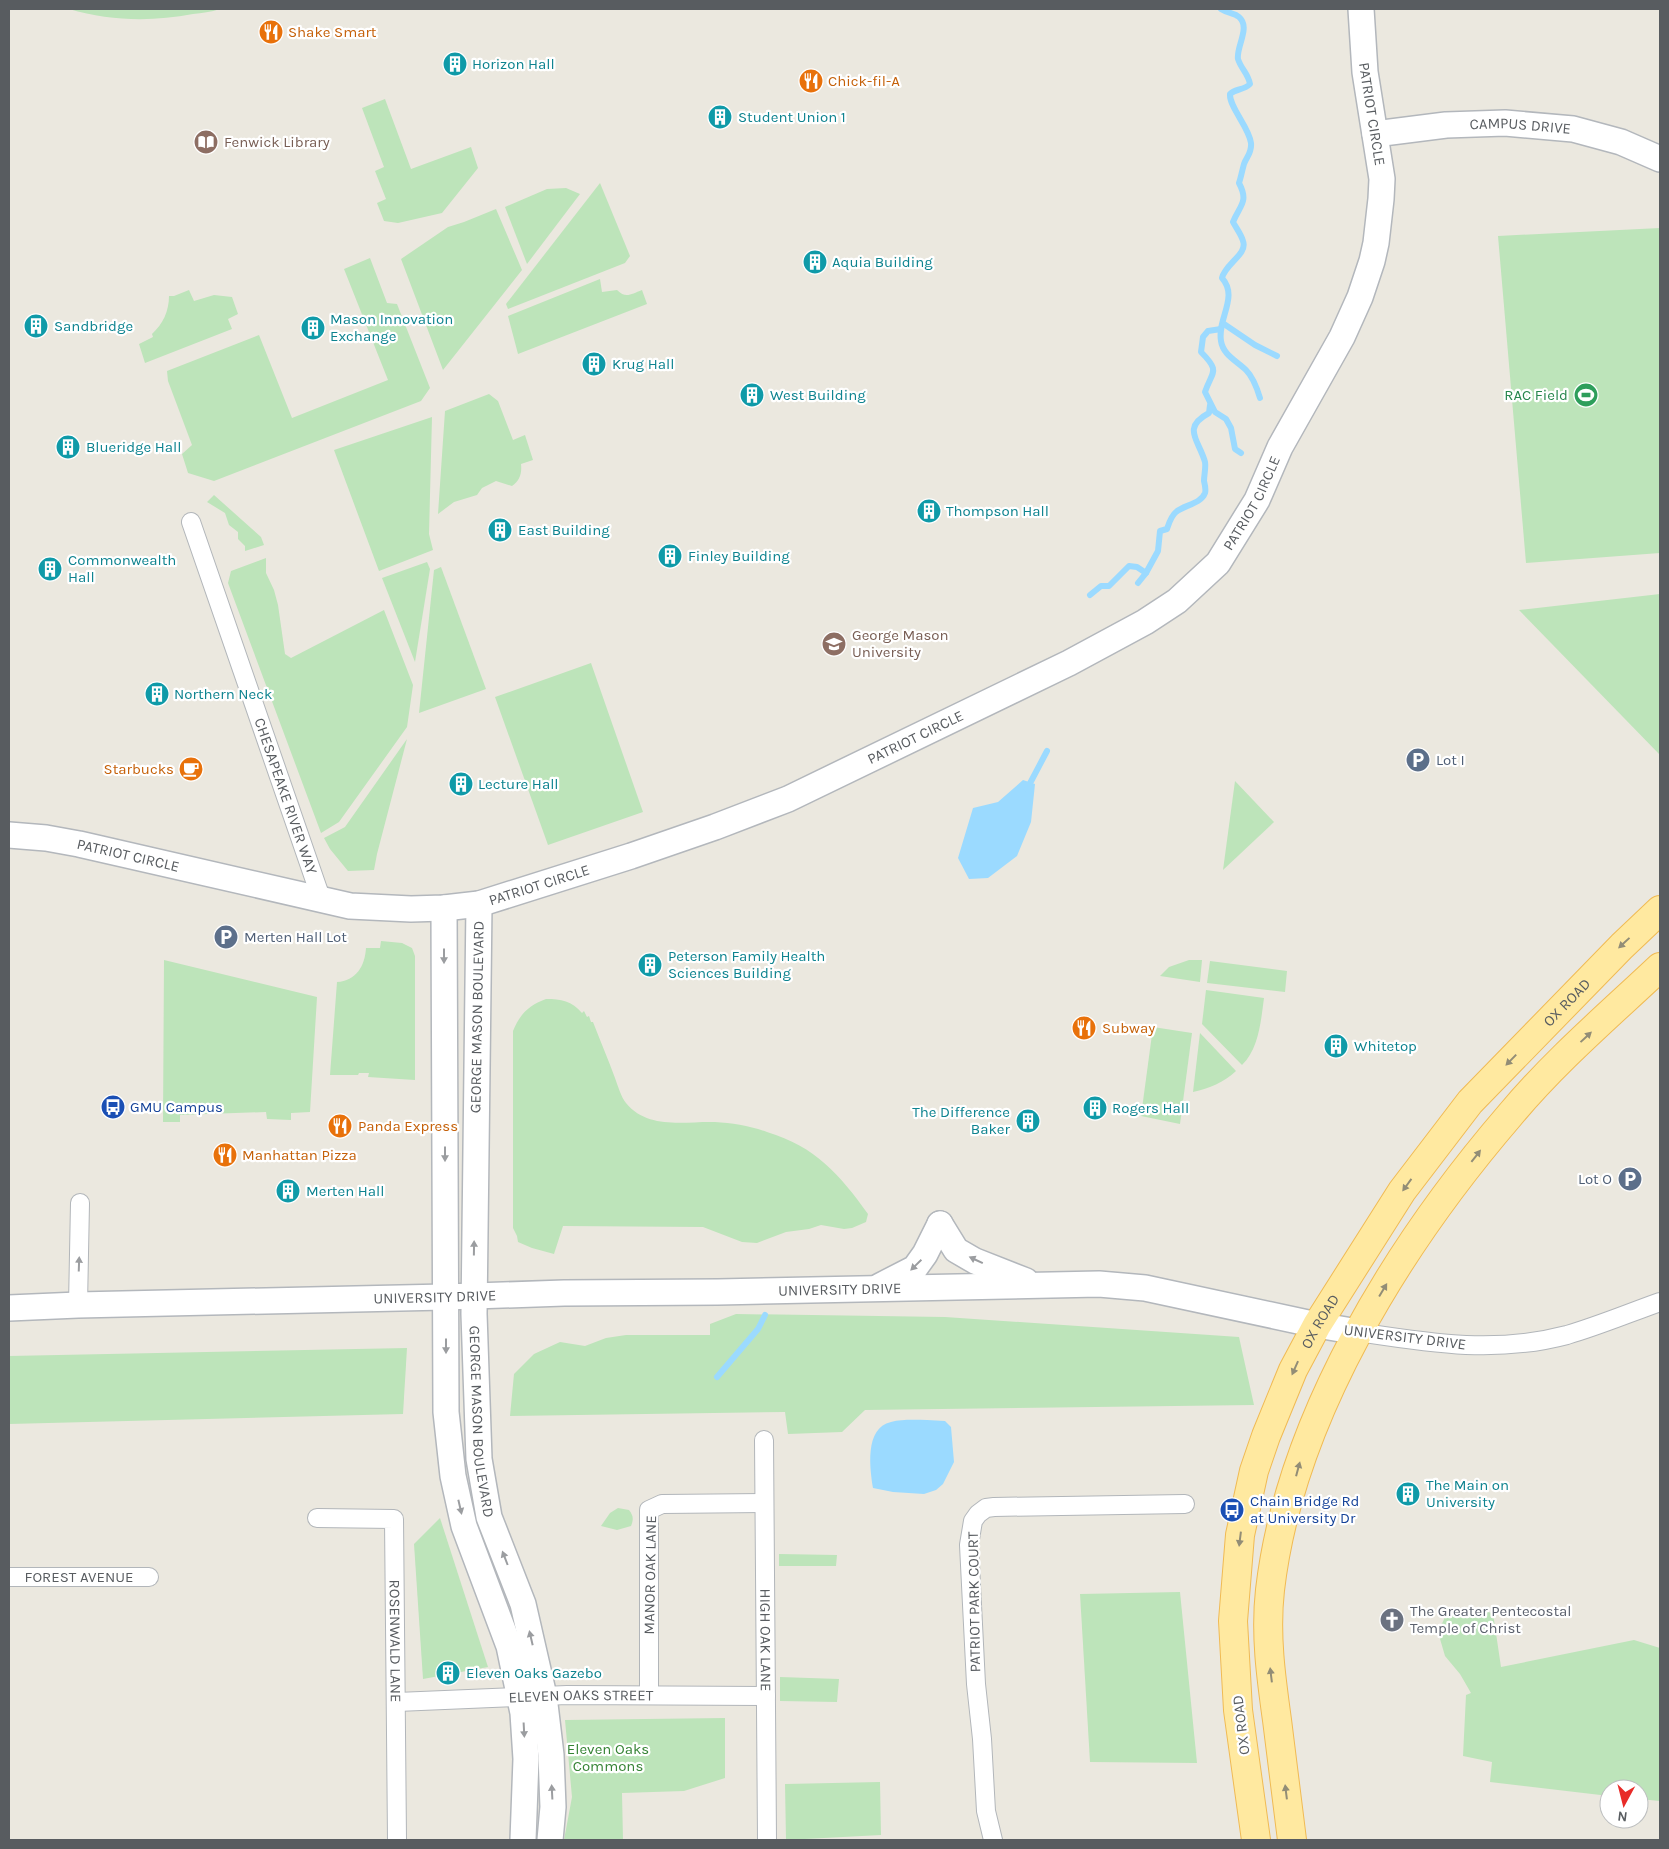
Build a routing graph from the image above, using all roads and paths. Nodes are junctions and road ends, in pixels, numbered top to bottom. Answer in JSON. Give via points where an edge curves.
{"nodes":[{"id":1,"x":1361,"y":9,"type":"edge"},
{"id":2,"x":1375,"y":134,"type":"junction"},
{"id":3,"x":1660,"y":159,"type":"edge"},
{"id":4,"x":191,"y":522,"type":"dead end"},
{"id":5,"x":9,"y":835,"type":"edge"},
{"id":6,"x":322,"y":901,"type":"junction"},
{"id":7,"x":479,"y":904,"type":"junction"},
{"id":8,"x":444,"y":908,"type":"junction"},
{"id":9,"x":1660,"y":910,"type":"edge"},
{"id":10,"x":1660,"y":966,"type":"edge"},
{"id":11,"x":80,"y":1203,"type":"dead end"},
{"id":12,"x":1037,"y":1285,"type":"junction"},
{"id":13,"x":874,"y":1288,"type":"junction"},
{"id":14,"x":474,"y":1296,"type":"junction"},
{"id":15,"x":445,"y":1297,"type":"junction"},
{"id":16,"x":1660,"y":1302,"type":"edge"},
{"id":17,"x":78,"y":1305,"type":"junction"},
{"id":18,"x":9,"y":1308,"type":"edge"},
{"id":19,"x":1318,"y":1325,"type":"junction"},
{"id":20,"x":1358,"y":1332,"type":"junction"},
{"id":21,"x":764,"y":1440,"type":"dead end"},
{"id":22,"x":764,"y":1502,"type":"junction"},
{"id":23,"x":1185,"y":1504,"type":"dead end"},
{"id":24,"x":317,"y":1518,"type":"dead end"},
{"id":25,"x":9,"y":1577,"type":"edge"},
{"id":26,"x":149,"y":1577,"type":"dead end"},
{"id":27,"x":649,"y":1694,"type":"junction"},
{"id":28,"x":532,"y":1696,"type":"junction"},
{"id":29,"x":766,"y":1696,"type":"junction"},
{"id":30,"x":397,"y":1702,"type":"junction"},
{"id":31,"x":397,"y":1840,"type":"edge"},
{"id":32,"x":523,"y":1840,"type":"edge"},
{"id":33,"x":550,"y":1840,"type":"edge"},
{"id":34,"x":766,"y":1840,"type":"edge"},
{"id":35,"x":993,"y":1840,"type":"edge"},
{"id":36,"x":1256,"y":1840,"type":"edge"},
{"id":37,"x":1292,"y":1840,"type":"edge"}],
"edges":[{"from":1,"to":2,"type":"street","name":"PATRIOT CIRCLE","via":[[1365,72]]},
{"from":2,"to":3,"type":"street","name":"CAMPUS DRIVE","via":[[1446,125],[1505,123],[1574,130],[1621,142]]},
{"from":2,"to":7,"type":"street","name":"PATRIOT CIRCLE","via":[[1382,179],[1381,200],[1376,243],[1360,297],[1342,337],[1280,447],[1257,500],[1218,564],[1177,601],[1069,663],[788,799],[622,859]]},
{"from":4,"to":6,"type":"street","name":"CHESAPEAKE RIVER WAY"},
{"from":5,"to":6,"type":"street","name":"PATRIOT CIRCLE","via":[[79,844]]},
{"from":6,"to":8,"type":"street","name":"PATRIOT CIRCLE","via":[[350,906]]},
{"from":7,"to":8,"type":"street","name":"PATRIOT CIRCLE"},
{"from":14,"to":7,"type":"street","name":"GEORGE MASON BOULEVARD","one_way":true},
{"from":8,"to":15,"type":"street","name":"GEORGE MASON BOULEVARD","one_way":true},
{"from":9,"to":19,"type":"main road","name":"OX ROAD","one_way":true,"via":[[1470,1102],[1402,1192]]},
{"from":20,"to":10,"type":"main road","one_way":true,"via":[[1402,1259],[1468,1166],[1511,1113]]},
{"from":17,"to":11,"type":"street","one_way":true},
{"from":12,"to":13,"type":"street","name":"UNIVERSITY DRIVE"},
{"from":12,"to":13,"type":"street","one_way":true,"via":[[975,1261],[956,1250],[940,1224],[915,1268]]},
{"from":12,"to":19,"type":"street","name":"UNIVERSITY DRIVE","via":[[1100,1284],[1144,1288]]},
{"from":13,"to":14,"type":"street","name":"UNIVERSITY DRIVE"},
{"from":14,"to":15,"type":"street","name":"UNIVERSITY DRIVE"},
{"from":28,"to":14,"type":"street","name":"GEORGE MASON BOULEVARD","one_way":true,"via":[[523,1604],[489,1516],[479,1459]]},
{"from":15,"to":17,"type":"street","name":"UNIVERSITY DRIVE"},
{"from":15,"to":28,"type":"street","name":"GEORGE MASON BOULEVARD","one_way":true,"via":[[446,1412],[453,1476],[464,1526],[509,1646]]},
{"from":16,"to":20,"type":"street","name":"UNIVERSITY DRIVE","via":[[1568,1334],[1501,1346],[1440,1344]]},
{"from":17,"to":18,"type":"street","name":"UNIVERSITY DRIVE"},
{"from":19,"to":20,"type":"street","name":"UNIVERSITY DRIVE"},
{"from":19,"to":36,"type":"main road","name":"OX ROAD","one_way":true,"via":[[1293,1370],[1266,1436],[1254,1471],[1240,1535],[1233,1621],[1238,1710]]},
{"from":37,"to":20,"type":"main road","one_way":true,"via":[[1269,1663],[1270,1590],[1279,1538],[1300,1459]]},
{"from":21,"to":22,"type":"street","name":"HIGH OAK LANE"},
{"from":22,"to":27,"type":"street","name":"MANOR OAK LANE","via":[[662,1504],[648,1510]]},
{"from":22,"to":29,"type":"street","name":"HIGH OAK LANE"},
{"from":23,"to":35,"type":"street","name":"PATRIOT PARK COURT","via":[[994,1506],[986,1508],[973,1521],[969,1545],[976,1684],[986,1811]]},
{"from":24,"to":30,"type":"street","name":"ROSENWALD LANE","via":[[394,1520]]},
{"from":25,"to":26,"type":"street","name":"FOREST AVENUE"},
{"from":27,"to":28,"type":"street","name":"ELEVEN OAKS STREET"},
{"from":27,"to":29,"type":"street","name":"ELEVEN OAKS STREET"},
{"from":28,"to":30,"type":"street","name":"ELEVEN OAKS STREET"},
{"from":28,"to":32,"type":"street","name":"GEORGE MASON BOULEVARD","one_way":true,"via":[[523,1713],[526,1759]]},
{"from":33,"to":28,"type":"street","name":"GEORGE MASON BOULEVARD","one_way":true,"via":[[553,1807],[551,1755]]},
{"from":29,"to":34,"type":"street","name":"HIGH OAK LANE"},
{"from":30,"to":31,"type":"street","name":"ROSENWALD LANE"}]}
